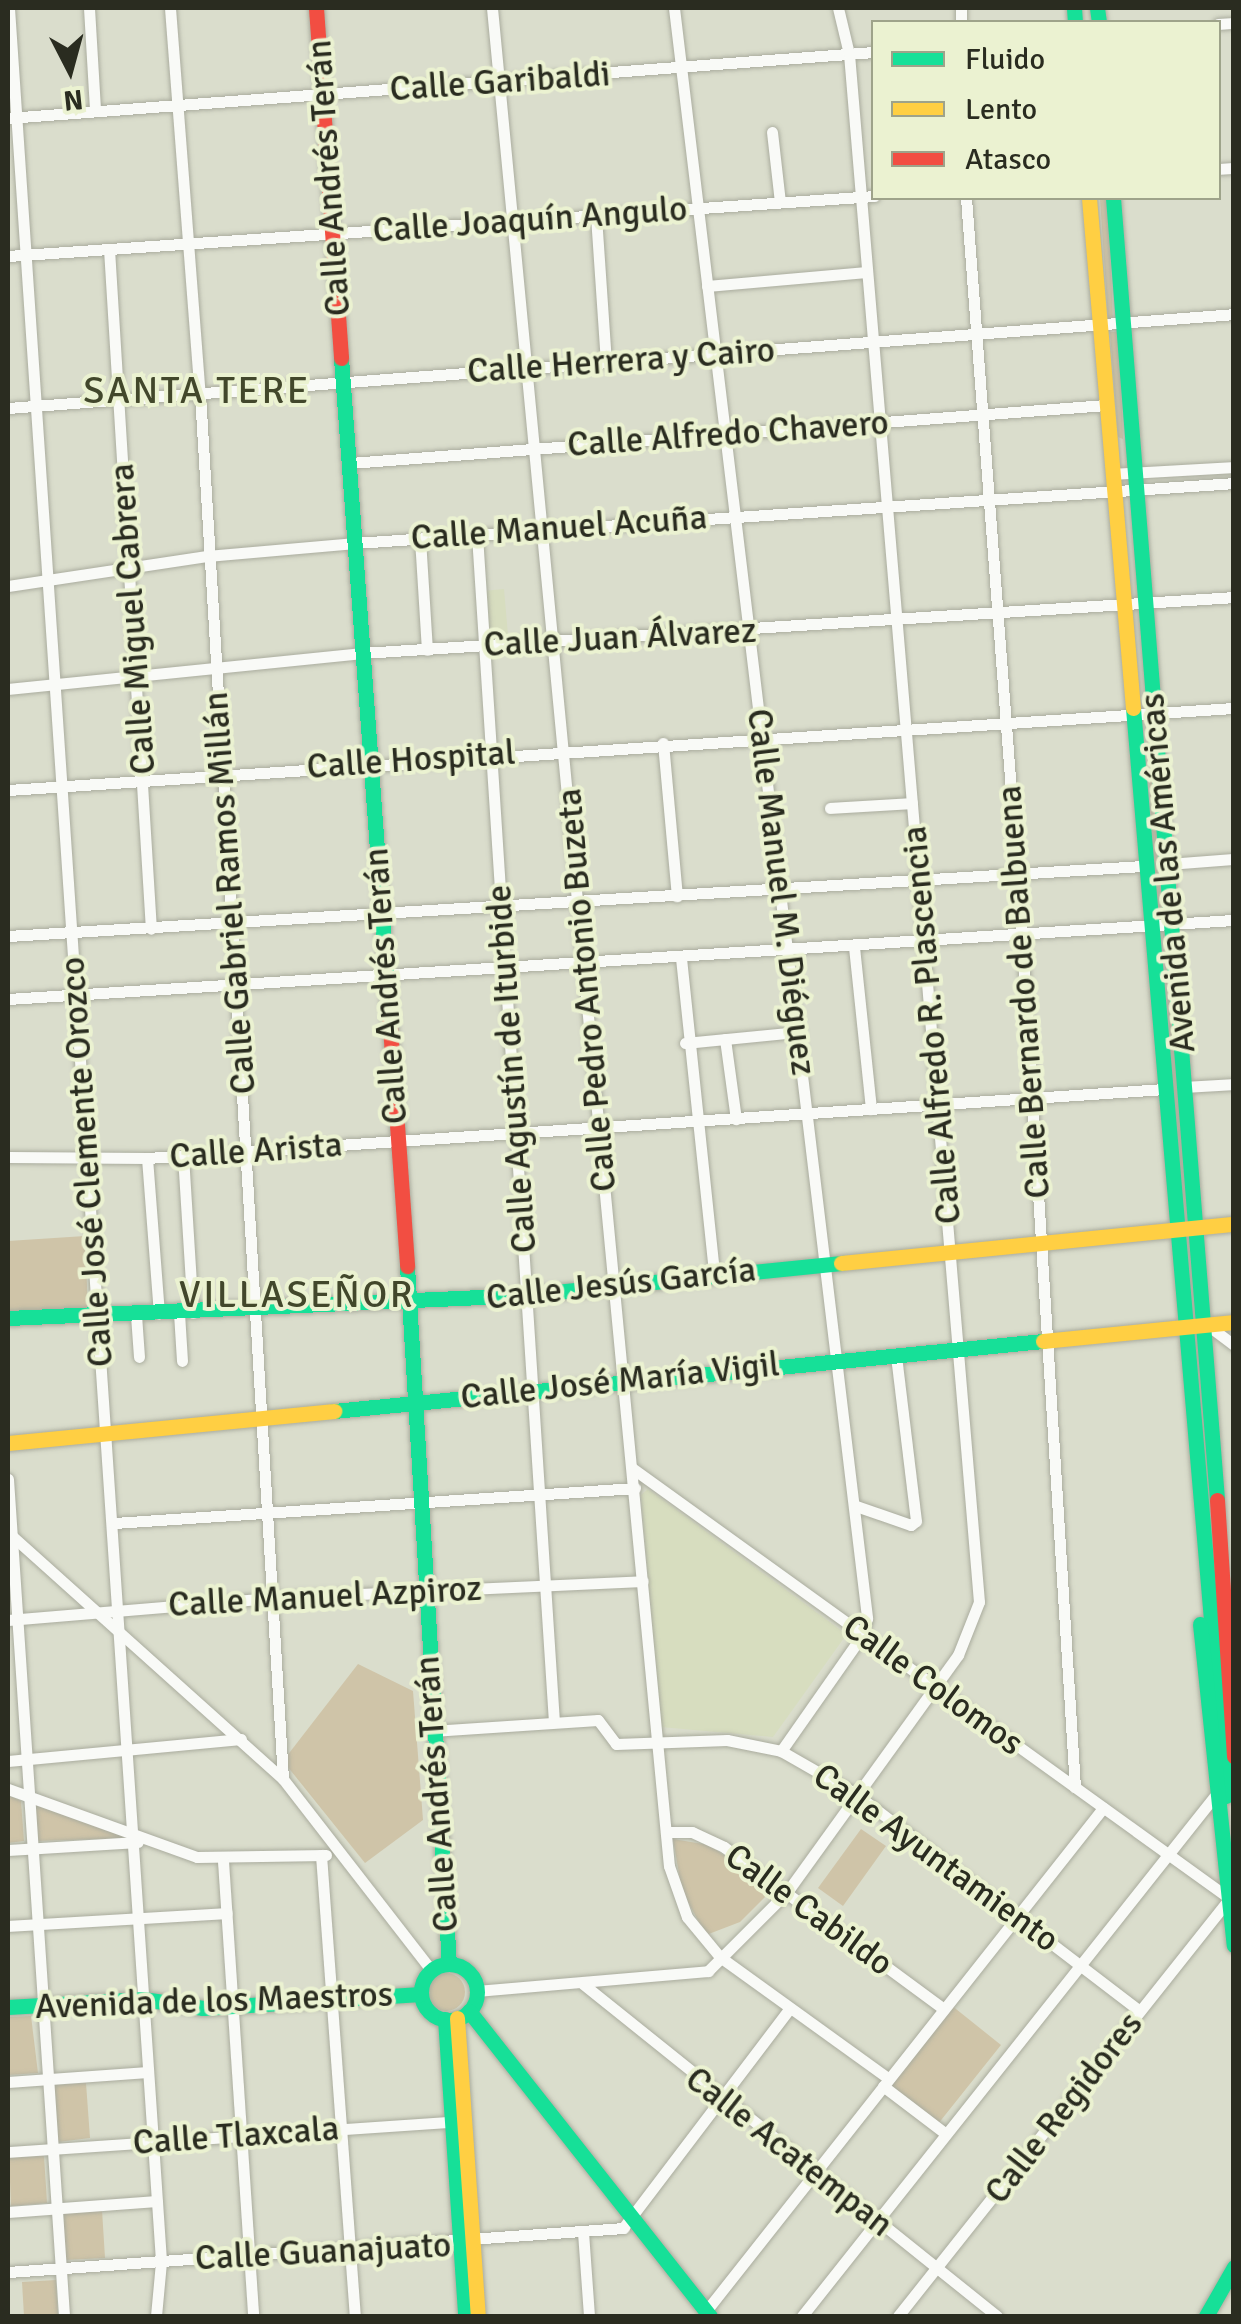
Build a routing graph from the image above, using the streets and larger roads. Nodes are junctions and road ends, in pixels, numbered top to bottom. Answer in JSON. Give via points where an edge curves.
{"nodes":[{"id":1,"x":9,"y":8,"type":"edge"},
{"id":2,"x":88,"y":8,"type":"edge"},
{"id":3,"x":170,"y":8,"type":"edge"},
{"id":4,"x":316,"y":8,"type":"edge"},
{"id":5,"x":492,"y":8,"type":"edge"},
{"id":6,"x":674,"y":8,"type":"edge"},
{"id":7,"x":838,"y":8,"type":"edge"},
{"id":8,"x":871,"y":52,"type":"edge"},
{"id":9,"x":849,"y":54,"type":"junction"},
{"id":10,"x":681,"y":68,"type":"junction"},
{"id":11,"x":499,"y":83,"type":"junction"},
{"id":12,"x":323,"y":96,"type":"junction"},
{"id":13,"x":177,"y":104,"type":"junction"},
{"id":14,"x":95,"y":110,"type":"junction"},
{"id":15,"x":12,"y":118,"type":"edge"},
{"id":16,"x":772,"y":132,"type":"dead end"},
{"id":17,"x":871,"y":196,"type":"edge"},
{"id":18,"x":860,"y":197,"type":"junction"},
{"id":19,"x":966,"y":200,"type":"edge"},
{"id":20,"x":1089,"y":200,"type":"edge"},
{"id":21,"x":1114,"y":200,"type":"edge"},
{"id":22,"x":780,"y":202,"type":"junction"},
{"id":23,"x":697,"y":208,"type":"junction"},
{"id":24,"x":596,"y":216,"type":"junction"},
{"id":25,"x":515,"y":222,"type":"junction"},
{"id":26,"x":334,"y":234,"type":"junction"},
{"id":27,"x":190,"y":244,"type":"junction"},
{"id":28,"x":109,"y":249,"type":"junction"},
{"id":29,"x":26,"y":255,"type":"junction"},
{"id":30,"x":8,"y":256,"type":"edge"},
{"id":31,"x":866,"y":272,"type":"junction"},
{"id":32,"x":707,"y":286,"type":"junction"},
{"id":33,"x":1234,"y":314,"type":"edge"},
{"id":34,"x":1123,"y":322,"type":"junction"},
{"id":35,"x":1100,"y":324,"type":"junction"},
{"id":36,"x":974,"y":334,"type":"junction"},
{"id":37,"x":872,"y":342,"type":"junction"},
{"id":38,"x":716,"y":354,"type":"junction"},
{"id":39,"x":606,"y":362,"type":"junction"},
{"id":40,"x":529,"y":368,"type":"junction"},
{"id":41,"x":345,"y":383,"type":"junction"},
{"id":42,"x":200,"y":394,"type":"junction"},
{"id":43,"x":119,"y":400,"type":"junction"},
{"id":44,"x":1105,"y":405,"type":"junction"},
{"id":45,"x":36,"y":406,"type":"junction"},
{"id":46,"x":8,"y":408,"type":"edge"},
{"id":47,"x":981,"y":414,"type":"junction"},
{"id":48,"x":880,"y":422,"type":"junction"},
{"id":49,"x":724,"y":434,"type":"junction"},
{"id":50,"x":536,"y":448,"type":"junction"},
{"id":51,"x":350,"y":462,"type":"junction"},
{"id":52,"x":1234,"y":467,"type":"edge"},
{"id":53,"x":1137,"y":481,"type":"junction"},
{"id":54,"x":1112,"y":482,"type":"junction"},
{"id":55,"x":1234,"y":483,"type":"edge"},
{"id":56,"x":987,"y":498,"type":"junction"},
{"id":57,"x":886,"y":505,"type":"junction"},
{"id":58,"x":735,"y":516,"type":"junction"},
{"id":59,"x":544,"y":530,"type":"junction"},
{"id":60,"x":477,"y":535,"type":"junction"},
{"id":61,"x":420,"y":538,"type":"junction"},
{"id":62,"x":355,"y":543,"type":"junction"},
{"id":63,"x":206,"y":556,"type":"junction"},
{"id":64,"x":128,"y":569,"type":"junction"},
{"id":65,"x":48,"y":584,"type":"junction"},
{"id":66,"x":8,"y":586,"type":"edge"},
{"id":67,"x":1234,"y":598,"type":"edge"},
{"id":68,"x":1147,"y":606,"type":"junction"},
{"id":69,"x":1122,"y":608,"type":"junction"},
{"id":70,"x":999,"y":616,"type":"junction"},
{"id":71,"x":897,"y":622,"type":"junction"},
{"id":72,"x":748,"y":630,"type":"junction"},
{"id":73,"x":554,"y":642,"type":"junction"},
{"id":74,"x":484,"y":646,"type":"junction"},
{"id":75,"x":426,"y":650,"type":"junction"},
{"id":76,"x":362,"y":653,"type":"junction"},
{"id":77,"x":215,"y":666,"type":"junction"},
{"id":78,"x":136,"y":677,"type":"junction"},
{"id":79,"x":54,"y":686,"type":"junction"},
{"id":80,"x":8,"y":689,"type":"edge"},
{"id":81,"x":1234,"y":708,"type":"edge"},
{"id":82,"x":1155,"y":713,"type":"junction"},
{"id":83,"x":1130,"y":715,"type":"junction"},
{"id":84,"x":1005,"y":722,"type":"junction"},
{"id":85,"x":906,"y":728,"type":"junction"},
{"id":86,"x":762,"y":738,"type":"junction"},
{"id":87,"x":662,"y":743,"type":"junction"},
{"id":88,"x":565,"y":751,"type":"junction"},
{"id":89,"x":491,"y":754,"type":"junction"},
{"id":90,"x":369,"y":763,"type":"junction"},
{"id":91,"x":222,"y":772,"type":"junction"},
{"id":92,"x":144,"y":778,"type":"junction"},
{"id":93,"x":61,"y":785,"type":"junction"},
{"id":94,"x":8,"y":790,"type":"edge"},
{"id":95,"x":912,"y":803,"type":"junction"},
{"id":96,"x":830,"y":808,"type":"dead end"},
{"id":97,"x":1234,"y":860,"type":"edge"},
{"id":98,"x":1167,"y":864,"type":"junction"},
{"id":99,"x":1143,"y":866,"type":"junction"},
{"id":100,"x":1018,"y":874,"type":"junction"},
{"id":101,"x":919,"y":880,"type":"junction"},
{"id":102,"x":780,"y":890,"type":"junction"},
{"id":103,"x":677,"y":896,"type":"junction"},
{"id":104,"x":579,"y":902,"type":"junction"},
{"id":105,"x":501,"y":908,"type":"junction"},
{"id":106,"x":381,"y":916,"type":"junction"},
{"id":107,"x":1234,"y":920,"type":"edge"},
{"id":108,"x":1171,"y":925,"type":"junction"},
{"id":109,"x":230,"y":926,"type":"junction"},
{"id":110,"x":1149,"y":927,"type":"junction"},
{"id":111,"x":152,"y":929,"type":"junction"},
{"id":112,"x":70,"y":933,"type":"junction"},
{"id":113,"x":8,"y":936,"type":"edge"},
{"id":114,"x":1022,"y":936,"type":"junction"},
{"id":115,"x":924,"y":942,"type":"junction"},
{"id":116,"x":854,"y":947,"type":"junction"},
{"id":117,"x":788,"y":951,"type":"junction"},
{"id":118,"x":681,"y":958,"type":"junction"},
{"id":119,"x":585,"y":964,"type":"junction"},
{"id":120,"x":505,"y":970,"type":"junction"},
{"id":121,"x":385,"y":976,"type":"junction"},
{"id":122,"x":236,"y":987,"type":"junction"},
{"id":123,"x":73,"y":994,"type":"junction"},
{"id":124,"x":8,"y":998,"type":"edge"},
{"id":125,"x":798,"y":1032,"type":"junction"},
{"id":126,"x":726,"y":1039,"type":"junction"},
{"id":127,"x":685,"y":1042,"type":"junction"},
{"id":128,"x":1234,"y":1084,"type":"edge"},
{"id":129,"x":1185,"y":1087,"type":"junction"},
{"id":130,"x":1164,"y":1089,"type":"junction"},
{"id":131,"x":1032,"y":1100,"type":"junction"},
{"id":132,"x":939,"y":1104,"type":"junction"},
{"id":133,"x":871,"y":1108,"type":"junction"},
{"id":134,"x":809,"y":1112,"type":"junction"},
{"id":135,"x":736,"y":1119,"type":"junction"},
{"id":136,"x":694,"y":1123,"type":"junction"},
{"id":137,"x":600,"y":1129,"type":"junction"},
{"id":138,"x":516,"y":1133,"type":"junction"},
{"id":139,"x":398,"y":1141,"type":"junction"},
{"id":140,"x":246,"y":1152,"type":"junction"},
{"id":141,"x":8,"y":1156,"type":"edge"},
{"id":142,"x":182,"y":1156,"type":"junction"},
{"id":143,"x":147,"y":1158,"type":"junction"},
{"id":144,"x":86,"y":1160,"type":"junction"},
{"id":145,"x":1234,"y":1224,"type":"edge"},
{"id":146,"x":1196,"y":1227,"type":"junction"},
{"id":147,"x":1176,"y":1229,"type":"junction"},
{"id":148,"x":1040,"y":1241,"type":"junction"},
{"id":149,"x":952,"y":1250,"type":"junction"},
{"id":150,"x":828,"y":1264,"type":"junction"},
{"id":151,"x":714,"y":1274,"type":"junction"},
{"id":152,"x":616,"y":1284,"type":"junction"},
{"id":153,"x":526,"y":1294,"type":"junction"},
{"id":154,"x":409,"y":1302,"type":"junction"},
{"id":155,"x":257,"y":1310,"type":"junction"},
{"id":156,"x":186,"y":1313,"type":"junction"},
{"id":157,"x":159,"y":1314,"type":"junction"},
{"id":158,"x":136,"y":1315,"type":"junction"},
{"id":159,"x":98,"y":1316,"type":"junction"},
{"id":160,"x":8,"y":1318,"type":"edge"},
{"id":161,"x":1234,"y":1322,"type":"edge"},
{"id":162,"x":1206,"y":1324,"type":"junction"},
{"id":163,"x":1184,"y":1326,"type":"junction"},
{"id":164,"x":1044,"y":1340,"type":"junction"},
{"id":165,"x":1234,"y":1346,"type":"edge"},
{"id":166,"x":958,"y":1348,"type":"junction"},
{"id":167,"x":896,"y":1354,"type":"junction"},
{"id":168,"x":139,"y":1357,"type":"dead end"},
{"id":169,"x":837,"y":1360,"type":"junction"},
{"id":170,"x":182,"y":1361,"type":"dead end"},
{"id":171,"x":624,"y":1381,"type":"junction"},
{"id":172,"x":533,"y":1390,"type":"junction"},
{"id":173,"x":413,"y":1402,"type":"junction"},
{"id":174,"x":262,"y":1416,"type":"junction"},
{"id":175,"x":107,"y":1433,"type":"junction"},
{"id":176,"x":8,"y":1442,"type":"edge"},
{"id":177,"x":632,"y":1468,"type":"junction"},
{"id":178,"x":8,"y":1479,"type":"edge"},
{"id":179,"x":635,"y":1488,"type":"junction"},
{"id":180,"x":540,"y":1493,"type":"junction"},
{"id":181,"x":418,"y":1502,"type":"junction"},
{"id":182,"x":856,"y":1506,"type":"junction"},
{"id":183,"x":265,"y":1510,"type":"junction"},
{"id":184,"x":114,"y":1522,"type":"junction"},
{"id":185,"x":10,"y":1534,"type":"edge"},
{"id":186,"x":1224,"y":1541,"type":"edge"},
{"id":187,"x":642,"y":1581,"type":"junction"},
{"id":188,"x":546,"y":1585,"type":"junction"},
{"id":189,"x":424,"y":1590,"type":"junction"},
{"id":190,"x":270,"y":1598,"type":"junction"},
{"id":191,"x":116,"y":1610,"type":"junction"},
{"id":192,"x":96,"y":1612,"type":"junction"},
{"id":193,"x":13,"y":1620,"type":"edge"},
{"id":194,"x":1234,"y":1631,"type":"edge"},
{"id":195,"x":118,"y":1633,"type":"junction"},
{"id":196,"x":863,"y":1634,"type":"junction"},
{"id":197,"x":935,"y":1686,"type":"junction"},
{"id":198,"x":554,"y":1722,"type":"junction"},
{"id":199,"x":432,"y":1731,"type":"junction"},
{"id":200,"x":241,"y":1739,"type":"junction"},
{"id":201,"x":656,"y":1741,"type":"junction"},
{"id":202,"x":127,"y":1750,"type":"junction"},
{"id":203,"x":782,"y":1752,"type":"junction"},
{"id":204,"x":1234,"y":1756,"type":"edge"},
{"id":205,"x":27,"y":1758,"type":"junction"},
{"id":206,"x":8,"y":1760,"type":"edge"},
{"id":207,"x":283,"y":1779,"type":"junction"},
{"id":208,"x":1075,"y":1787,"type":"junction"},
{"id":209,"x":8,"y":1789,"type":"edge"},
{"id":210,"x":856,"y":1794,"type":"junction"},
{"id":211,"x":1220,"y":1797,"type":"junction"},
{"id":212,"x":29,"y":1798,"type":"junction"},
{"id":213,"x":1103,"y":1808,"type":"junction"},
{"id":214,"x":666,"y":1832,"type":"junction"},
{"id":215,"x":132,"y":1838,"type":"junction"},
{"id":216,"x":32,"y":1848,"type":"junction"},
{"id":217,"x":8,"y":1850,"type":"edge"},
{"id":218,"x":1166,"y":1853,"type":"junction"},
{"id":219,"x":339,"y":1855,"type":"junction"},
{"id":220,"x":321,"y":1856,"type":"junction"},
{"id":221,"x":222,"y":1861,"type":"junction"},
{"id":222,"x":787,"y":1892,"type":"junction"},
{"id":223,"x":1232,"y":1900,"type":"edge"},
{"id":224,"x":226,"y":1914,"type":"junction"},
{"id":225,"x":1019,"y":1915,"type":"junction"},
{"id":226,"x":137,"y":1919,"type":"junction"},
{"id":227,"x":38,"y":1925,"type":"junction"},
{"id":228,"x":8,"y":1926,"type":"edge"},
{"id":229,"x":1234,"y":1945,"type":"edge"},
{"id":230,"x":720,"y":1957,"type":"junction"},
{"id":231,"x":449,"y":1964,"type":"junction"},
{"id":232,"x":1082,"y":1964,"type":"junction"},
{"id":233,"x":431,"y":1970,"type":"junction"},
{"id":234,"x":584,"y":1984,"type":"junction"},
{"id":235,"x":476,"y":1991,"type":"junction"},
{"id":236,"x":421,"y":1994,"type":"junction"},
{"id":237,"x":143,"y":2000,"type":"junction"},
{"id":238,"x":332,"y":2000,"type":"junction"},
{"id":239,"x":43,"y":2005,"type":"junction"},
{"id":240,"x":234,"y":2006,"type":"junction"},
{"id":241,"x":8,"y":2007,"type":"edge"},
{"id":242,"x":790,"y":2008,"type":"junction"},
{"id":243,"x":944,"y":2009,"type":"junction"},
{"id":244,"x":1140,"y":2011,"type":"junction"},
{"id":245,"x":457,"y":2016,"type":"junction"},
{"id":246,"x":148,"y":2072,"type":"junction"},
{"id":247,"x":50,"y":2080,"type":"junction"},
{"id":248,"x":8,"y":2082,"type":"edge"},
{"id":249,"x":886,"y":2083,"type":"junction"},
{"id":250,"x":720,"y":2098,"type":"junction"},
{"id":251,"x":458,"y":2121,"type":"junction"},
{"id":252,"x":341,"y":2128,"type":"junction"},
{"id":253,"x":946,"y":2134,"type":"junction"},
{"id":254,"x":246,"y":2135,"type":"junction"},
{"id":255,"x":153,"y":2141,"type":"junction"},
{"id":256,"x":54,"y":2149,"type":"junction"},
{"id":257,"x":8,"y":2152,"type":"edge"},
{"id":258,"x":815,"y":2173,"type":"junction"},
{"id":259,"x":157,"y":2201,"type":"junction"},
{"id":260,"x":57,"y":2208,"type":"junction"},
{"id":261,"x":8,"y":2212,"type":"edge"},
{"id":262,"x":632,"y":2216,"type":"junction"},
{"id":263,"x":877,"y":2222,"type":"junction"},
{"id":264,"x":583,"y":2232,"type":"junction"},
{"id":265,"x":466,"y":2244,"type":"junction"},
{"id":266,"x":350,"y":2250,"type":"junction"},
{"id":267,"x":249,"y":2256,"type":"junction"},
{"id":268,"x":161,"y":2262,"type":"junction"},
{"id":269,"x":1234,"y":2267,"type":"edge"},
{"id":270,"x":60,"y":2268,"type":"junction"},
{"id":271,"x":936,"y":2268,"type":"junction"},
{"id":272,"x":8,"y":2272,"type":"edge"},
{"id":273,"x":708,"y":2314,"type":"edge"},
{"id":274,"x":64,"y":2316,"type":"edge"},
{"id":275,"x":156,"y":2316,"type":"edge"},
{"id":276,"x":253,"y":2316,"type":"edge"},
{"id":277,"x":355,"y":2316,"type":"edge"},
{"id":278,"x":465,"y":2316,"type":"edge"},
{"id":279,"x":478,"y":2316,"type":"edge"},
{"id":280,"x":589,"y":2316,"type":"edge"},
{"id":281,"x":802,"y":2316,"type":"edge"},
{"id":282,"x":898,"y":2316,"type":"edge"},
{"id":283,"x":997,"y":2316,"type":"edge"},
{"id":284,"x":1206,"y":2316,"type":"edge"}],
"edges":[{"from":1,"to":15,"type":"street","name":"Calle José Clemente Orozco"},
{"from":2,"to":14,"type":"street"},
{"from":3,"to":13,"type":"street","name":"Calle Gabriel Ramos Millán"},
{"from":4,"to":12,"type":"street","name":"Calle Andrés Terán"},
{"from":5,"to":11,"type":"street","name":"Calle Pedro Antonio Buzeta"},
{"from":6,"to":10,"type":"street","name":"Calle Manuel M. Diéguez"},
{"from":7,"to":9,"type":"street","name":"Calle Alfredo R. Plascencia"},
{"from":8,"to":9,"type":"street","name":"Calle Garibaldi"},
{"from":9,"to":10,"type":"street","name":"Calle Garibaldi"},
{"from":9,"to":18,"type":"street","name":"Calle Alfredo R. Plascencia"},
{"from":10,"to":11,"type":"street","name":"Calle Garibaldi"},
{"from":10,"to":23,"type":"street","name":"Calle Manuel M. Diéguez"},
{"from":11,"to":12,"type":"street","name":"Calle Garibaldi"},
{"from":11,"to":25,"type":"street","name":"Calle Pedro Antonio Buzeta"},
{"from":12,"to":13,"type":"street","name":"Calle Garibaldi"},
{"from":12,"to":26,"type":"street","name":"Calle Andrés Terán"},
{"from":13,"to":14,"type":"street","name":"Calle Garibaldi"},
{"from":13,"to":27,"type":"street","name":"Calle Gabriel Ramos Millán"},
{"from":14,"to":15,"type":"street","name":"Calle Garibaldi"},
{"from":15,"to":29,"type":"street","name":"Calle José Clemente Orozco"},
{"from":16,"to":22,"type":"street"},
{"from":17,"to":18,"type":"street","name":"Calle Joaquín Angulo"},
{"from":18,"to":22,"type":"street","name":"Calle Joaquín Angulo"},
{"from":18,"to":31,"type":"street","name":"Calle Alfredo R. Plascencia"},
{"from":19,"to":36,"type":"street","name":"Calle Bernardo de Balbuena"},
{"from":20,"to":35,"type":"street","name":"Avenida de las Américas"},
{"from":21,"to":34,"type":"street","name":"Avenida de las Américas"},
{"from":22,"to":23,"type":"street","name":"Calle Joaquín Angulo"},
{"from":23,"to":24,"type":"street","name":"Calle Joaquín Angulo"},
{"from":23,"to":32,"type":"street","name":"Calle Manuel M. Diéguez"},
{"from":24,"to":25,"type":"street","name":"Calle Joaquín Angulo"},
{"from":24,"to":39,"type":"street"},
{"from":25,"to":26,"type":"street","name":"Calle Joaquín Angulo"},
{"from":25,"to":40,"type":"street","name":"Calle Pedro Antonio Buzeta"},
{"from":26,"to":27,"type":"street","name":"Calle Joaquín Angulo"},
{"from":26,"to":41,"type":"street","name":"Calle Andrés Terán"},
{"from":27,"to":28,"type":"street","name":"Calle Joaquín Angulo"},
{"from":27,"to":42,"type":"street","name":"Calle Gabriel Ramos Millán"},
{"from":28,"to":29,"type":"street","name":"Calle Joaquín Angulo"},
{"from":28,"to":43,"type":"street","name":"Calle Miguel Cabrera"},
{"from":29,"to":30,"type":"street","name":"Calle Joaquín Angulo"},
{"from":29,"to":45,"type":"street","name":"Calle José Clemente Orozco"},
{"from":31,"to":32,"type":"street"},
{"from":31,"to":37,"type":"street","name":"Calle Alfredo R. Plascencia"},
{"from":32,"to":38,"type":"street","name":"Calle Manuel M. Diéguez"},
{"from":33,"to":34,"type":"street","name":"Calle Herrera y Cairo"},
{"from":34,"to":35,"type":"street","name":"Calle Herrera y Cairo"},
{"from":34,"to":53,"type":"street","name":"Avenida de las Américas"},
{"from":35,"to":36,"type":"street","name":"Calle Herrera y Cairo"},
{"from":35,"to":44,"type":"street","name":"Avenida de las Américas"},
{"from":36,"to":37,"type":"street","name":"Calle Herrera y Cairo"},
{"from":36,"to":47,"type":"street","name":"Calle Bernardo de Balbuena"},
{"from":37,"to":38,"type":"street","name":"Calle Herrera y Cairo"},
{"from":37,"to":48,"type":"street","name":"Calle Alfredo R. Plascencia"},
{"from":38,"to":39,"type":"street","name":"Calle Herrera y Cairo"},
{"from":38,"to":49,"type":"street","name":"Calle Manuel M. Diéguez"},
{"from":39,"to":40,"type":"street","name":"Calle Herrera y Cairo"},
{"from":40,"to":41,"type":"street","name":"Calle Herrera y Cairo"},
{"from":40,"to":50,"type":"street","name":"Calle Pedro Antonio Buzeta"},
{"from":41,"to":42,"type":"street","name":"Calle Herrera y Cairo"},
{"from":41,"to":51,"type":"street","name":"Calle Andrés Terán"},
{"from":42,"to":43,"type":"street","name":"Calle Herrera y Cairo"},
{"from":42,"to":63,"type":"street","name":"Calle Gabriel Ramos Millán"},
{"from":43,"to":45,"type":"street","name":"Calle Herrera y Cairo"},
{"from":43,"to":64,"type":"street","name":"Calle Miguel Cabrera"},
{"from":44,"to":47,"type":"street","name":"Calle Alfredo Chavero"},
{"from":44,"to":54,"type":"street","name":"Avenida de las Américas"},
{"from":45,"to":46,"type":"street","name":"Calle Herrera y Cairo"},
{"from":45,"to":65,"type":"street","name":"Calle José Clemente Orozco"},
{"from":47,"to":48,"type":"street","name":"Calle Alfredo Chavero"},
{"from":47,"to":56,"type":"street","name":"Calle Bernardo de Balbuena"},
{"from":48,"to":49,"type":"street","name":"Calle Alfredo Chavero"},
{"from":48,"to":57,"type":"street","name":"Calle Alfredo R. Plascencia"},
{"from":49,"to":50,"type":"street","name":"Calle Alfredo Chavero"},
{"from":49,"to":58,"type":"street","name":"Calle Manuel M. Diéguez"},
{"from":50,"to":51,"type":"street","name":"Calle Alfredo Chavero"},
{"from":50,"to":59,"type":"street","name":"Calle Pedro Antonio Buzeta"},
{"from":51,"to":62,"type":"street","name":"Calle Andrés Terán"},
{"from":52,"to":53,"type":"street"},
{"from":53,"to":54,"type":"street","name":"Calle Manuel Acuña"},
{"from":53,"to":55,"type":"street"},
{"from":53,"to":68,"type":"street","name":"Avenida de las Américas"},
{"from":54,"to":56,"type":"street","name":"Calle Manuel Acuña"},
{"from":54,"to":69,"type":"street","name":"Avenida de las Américas"},
{"from":56,"to":57,"type":"street","name":"Calle Manuel Acuña"},
{"from":56,"to":70,"type":"street","name":"Calle Bernardo de Balbuena"},
{"from":57,"to":58,"type":"street","name":"Calle Manuel Acuña"},
{"from":57,"to":71,"type":"street","name":"Calle Alfredo R. Plascencia"},
{"from":58,"to":59,"type":"street","name":"Calle Manuel Acuña"},
{"from":58,"to":72,"type":"street","name":"Calle Manuel M. Diéguez"},
{"from":59,"to":60,"type":"street","name":"Calle Manuel Acuña"},
{"from":59,"to":73,"type":"street","name":"Calle Pedro Antonio Buzeta"},
{"from":60,"to":61,"type":"street","name":"Calle Manuel Acuña"},
{"from":60,"to":74,"type":"street","name":"Calle Agustín de Iturbide"},
{"from":61,"to":62,"type":"street","name":"Calle Manuel Acuña"},
{"from":61,"to":75,"type":"street"},
{"from":62,"to":63,"type":"street","name":"Calle Manuel Acuña"},
{"from":62,"to":76,"type":"street","name":"Calle Andrés Terán"},
{"from":63,"to":64,"type":"street","name":"Calle Manuel Acuña"},
{"from":63,"to":77,"type":"street","name":"Calle Gabriel Ramos Millán"},
{"from":64,"to":65,"type":"street","name":"Calle Manuel Acuña"},
{"from":64,"to":78,"type":"street","name":"Calle Miguel Cabrera"},
{"from":65,"to":66,"type":"street","name":"Calle Manuel Acuña"},
{"from":65,"to":79,"type":"street","name":"Calle José Clemente Orozco"},
{"from":67,"to":68,"type":"street","name":"Calle Juan Álvarez"},
{"from":68,"to":69,"type":"street","name":"Calle Juan Álvarez"},
{"from":68,"to":82,"type":"street","name":"Avenida de las Américas"},
{"from":69,"to":70,"type":"street","name":"Calle Juan Álvarez"},
{"from":69,"to":83,"type":"street","name":"Avenida de las Américas"},
{"from":70,"to":71,"type":"street","name":"Calle Juan Álvarez"},
{"from":70,"to":84,"type":"street","name":"Calle Bernardo de Balbuena"},
{"from":71,"to":72,"type":"street","name":"Calle Juan Álvarez"},
{"from":71,"to":85,"type":"street","name":"Calle Alfredo R. Plascencia"},
{"from":72,"to":73,"type":"street","name":"Calle Juan Álvarez"},
{"from":72,"to":86,"type":"street","name":"Calle Manuel M. Diéguez"},
{"from":73,"to":74,"type":"street","name":"Calle Juan Álvarez"},
{"from":73,"to":88,"type":"street","name":"Calle Pedro Antonio Buzeta"},
{"from":74,"to":75,"type":"street","name":"Calle Juan Álvarez"},
{"from":74,"to":89,"type":"street","name":"Calle Agustín de Iturbide"},
{"from":75,"to":76,"type":"street","name":"Calle Juan Álvarez"},
{"from":76,"to":77,"type":"street","name":"Calle Juan Álvarez"},
{"from":76,"to":90,"type":"street","name":"Calle Andrés Terán"},
{"from":77,"to":78,"type":"street","name":"Calle Juan Álvarez"},
{"from":77,"to":91,"type":"street","name":"Calle Gabriel Ramos Millán"},
{"from":78,"to":79,"type":"street","name":"Calle Juan Álvarez"},
{"from":78,"to":92,"type":"street","name":"Calle Miguel Cabrera"},
{"from":79,"to":80,"type":"street","name":"Calle Juan Álvarez"},
{"from":79,"to":93,"type":"street","name":"Calle José Clemente Orozco"},
{"from":81,"to":82,"type":"street","name":"Calle Hospital"},
{"from":82,"to":83,"type":"street","name":"Calle Hospital"},
{"from":82,"to":98,"type":"street","name":"Avenida de las Américas"},
{"from":83,"to":84,"type":"street","name":"Calle Hospital"},
{"from":83,"to":99,"type":"street","name":"Avenida de las Américas"},
{"from":84,"to":85,"type":"street","name":"Calle Hospital"},
{"from":84,"to":100,"type":"street","name":"Calle Bernardo de Balbuena"},
{"from":85,"to":86,"type":"street","name":"Calle Hospital"},
{"from":85,"to":95,"type":"street","name":"Calle Alfredo R. Plascencia"},
{"from":86,"to":87,"type":"street","name":"Calle Hospital"},
{"from":86,"to":102,"type":"street","name":"Calle Manuel M. Diéguez"},
{"from":87,"to":88,"type":"street","name":"Calle Hospital"},
{"from":87,"to":103,"type":"street"},
{"from":88,"to":89,"type":"street","name":"Calle Hospital"},
{"from":88,"to":104,"type":"street","name":"Calle Pedro Antonio Buzeta"},
{"from":89,"to":90,"type":"street","name":"Calle Hospital"},
{"from":89,"to":105,"type":"street","name":"Calle Agustín de Iturbide"},
{"from":90,"to":91,"type":"street","name":"Calle Hospital"},
{"from":90,"to":106,"type":"street","name":"Calle Andrés Terán"},
{"from":91,"to":92,"type":"street","name":"Calle Hospital"},
{"from":91,"to":109,"type":"street","name":"Calle Gabriel Ramos Millán"},
{"from":92,"to":93,"type":"street","name":"Calle Hospital"},
{"from":92,"to":111,"type":"street","name":"Calle Miguel Cabrera"},
{"from":93,"to":94,"type":"street","name":"Calle Hospital"},
{"from":93,"to":112,"type":"street","name":"Calle José Clemente Orozco"},
{"from":95,"to":96,"type":"street"},
{"from":95,"to":101,"type":"street","name":"Calle Alfredo R. Plascencia"},
{"from":97,"to":98,"type":"street"},
{"from":98,"to":108,"type":"street","name":"Avenida de las Américas"},
{"from":99,"to":100,"type":"street"},
{"from":99,"to":110,"type":"street","name":"Avenida de las Américas"},
{"from":100,"to":101,"type":"street"},
{"from":100,"to":114,"type":"street","name":"Calle Bernardo de Balbuena"},
{"from":101,"to":102,"type":"street"},
{"from":101,"to":115,"type":"street","name":"Calle Alfredo R. Plascencia"},
{"from":102,"to":103,"type":"street"},
{"from":102,"to":117,"type":"street","name":"Calle Manuel M. Diéguez"},
{"from":103,"to":104,"type":"street"},
{"from":104,"to":105,"type":"street"},
{"from":104,"to":119,"type":"street","name":"Calle Pedro Antonio Buzeta"},
{"from":105,"to":106,"type":"street"},
{"from":105,"to":120,"type":"street","name":"Calle Agustín de Iturbide"},
{"from":106,"to":109,"type":"street"},
{"from":106,"to":121,"type":"street","name":"Calle Andrés Terán"},
{"from":107,"to":108,"type":"street"},
{"from":108,"to":110,"type":"street"},
{"from":108,"to":129,"type":"street","name":"Avenida de las Américas"},
{"from":109,"to":111,"type":"street"},
{"from":109,"to":122,"type":"street","name":"Calle Gabriel Ramos Millán"},
{"from":110,"to":114,"type":"street"},
{"from":110,"to":130,"type":"street","name":"Avenida de las Américas"},
{"from":111,"to":112,"type":"street"},
{"from":112,"to":113,"type":"street"},
{"from":112,"to":123,"type":"street","name":"Calle José Clemente Orozco"},
{"from":114,"to":115,"type":"street"},
{"from":114,"to":131,"type":"street","name":"Calle Bernardo de Balbuena"},
{"from":115,"to":116,"type":"street"},
{"from":115,"to":132,"type":"street","name":"Calle Alfredo R. Plascencia"},
{"from":116,"to":117,"type":"street"},
{"from":116,"to":133,"type":"street"},
{"from":117,"to":118,"type":"street"},
{"from":117,"to":125,"type":"street","name":"Calle Manuel M. Diéguez"},
{"from":118,"to":119,"type":"street"},
{"from":118,"to":127,"type":"street"},
{"from":119,"to":120,"type":"street"},
{"from":119,"to":137,"type":"street","name":"Calle Pedro Antonio Buzeta"},
{"from":120,"to":121,"type":"street"},
{"from":120,"to":138,"type":"street","name":"Calle Agustín de Iturbide"},
{"from":121,"to":122,"type":"street"},
{"from":121,"to":139,"type":"street","name":"Calle Andrés Terán"},
{"from":122,"to":123,"type":"street"},
{"from":122,"to":140,"type":"street","name":"Calle Gabriel Ramos Millán"},
{"from":123,"to":124,"type":"street"},
{"from":123,"to":144,"type":"street","name":"Calle José Clemente Orozco"},
{"from":125,"to":126,"type":"street"},
{"from":125,"to":134,"type":"street","name":"Calle Manuel M. Diéguez"},
{"from":126,"to":127,"type":"street"},
{"from":126,"to":135,"type":"street"},
{"from":127,"to":136,"type":"street"},
{"from":128,"to":129,"type":"street"},
{"from":129,"to":146,"type":"street","name":"Avenida de las Américas"},
{"from":130,"to":131,"type":"street","name":"Calle Arista"},
{"from":130,"to":147,"type":"street","name":"Avenida de las Américas"},
{"from":131,"to":132,"type":"street","name":"Calle Arista"},
{"from":131,"to":148,"type":"street","name":"Calle Bernardo de Balbuena"},
{"from":132,"to":133,"type":"street","name":"Calle Arista"},
{"from":132,"to":149,"type":"street","name":"Calle Alfredo R. Plascencia"},
{"from":133,"to":134,"type":"street","name":"Calle Arista"},
{"from":134,"to":135,"type":"street","name":"Calle Arista"},
{"from":134,"to":150,"type":"street","name":"Calle Manuel M. Diéguez"},
{"from":135,"to":136,"type":"street","name":"Calle Arista"},
{"from":136,"to":137,"type":"street","name":"Calle Arista"},
{"from":136,"to":151,"type":"street"},
{"from":137,"to":138,"type":"street","name":"Calle Arista"},
{"from":137,"to":152,"type":"street","name":"Calle Pedro Antonio Buzeta"},
{"from":138,"to":139,"type":"street","name":"Calle Arista"},
{"from":138,"to":153,"type":"street","name":"Calle Agustín de Iturbide"},
{"from":139,"to":140,"type":"street","name":"Calle Arista"},
{"from":139,"to":154,"type":"street","name":"Calle Andrés Terán"},
{"from":140,"to":142,"type":"street","name":"Calle Arista"},
{"from":140,"to":155,"type":"street","name":"Calle Gabriel Ramos Millán"},
{"from":141,"to":144,"type":"street","name":"Calle Arista"},
{"from":142,"to":143,"type":"street","name":"Calle Arista"},
{"from":142,"to":156,"type":"street"},
{"from":143,"to":144,"type":"street","name":"Calle Arista"},
{"from":143,"to":157,"type":"street"},
{"from":144,"to":159,"type":"street","name":"Calle José Clemente Orozco"},
{"from":145,"to":146,"type":"street","name":"Calle Jesús García"},
{"from":146,"to":147,"type":"street","name":"Calle Jesús García"},
{"from":146,"to":162,"type":"street","name":"Avenida de las Américas"},
{"from":147,"to":148,"type":"street","name":"Calle Jesús García"},
{"from":147,"to":163,"type":"street","name":"Avenida de las Américas"},
{"from":148,"to":149,"type":"street","name":"Calle Jesús García"},
{"from":148,"to":164,"type":"street","name":"Calle Bernardo de Balbuena"},
{"from":149,"to":150,"type":"street","name":"Calle Jesús García"},
{"from":149,"to":166,"type":"street","name":"Calle Alfredo R. Plascencia"},
{"from":150,"to":151,"type":"street","name":"Calle Jesús García"},
{"from":150,"to":169,"type":"street","name":"Calle Manuel M. Diéguez"},
{"from":151,"to":152,"type":"street","name":"Calle Jesús García"},
{"from":152,"to":153,"type":"street","name":"Calle Jesús García"},
{"from":152,"to":171,"type":"street","name":"Calle Pedro Antonio Buzeta"},
{"from":153,"to":154,"type":"street","name":"Calle Jesús García"},
{"from":153,"to":172,"type":"street","name":"Calle Agustín de Iturbide"},
{"from":154,"to":155,"type":"street","name":"Calle Jesús García"},
{"from":154,"to":173,"type":"street","name":"Calle Andrés Terán"},
{"from":155,"to":156,"type":"street","name":"Calle Jesús García"},
{"from":155,"to":174,"type":"street","name":"Calle Gabriel Ramos Millán"},
{"from":156,"to":157,"type":"street","name":"Calle Jesús García"},
{"from":156,"to":170,"type":"street"},
{"from":157,"to":158,"type":"street","name":"Calle Jesús García"},
{"from":158,"to":159,"type":"street","name":"Calle Jesús García"},
{"from":158,"to":168,"type":"street"},
{"from":159,"to":160,"type":"street","name":"Calle Jesús García"},
{"from":159,"to":175,"type":"street","name":"Calle José Clemente Orozco"},
{"from":161,"to":162,"type":"street","name":"Calle José María Vigil"},
{"from":162,"to":163,"type":"street","name":"Calle José María Vigil"},
{"from":162,"to":165,"type":"street"},
{"from":162,"to":186,"type":"street","name":"Avenida de las Américas"},
{"from":163,"to":164,"type":"street","name":"Calle José María Vigil"},
{"from":163,"to":211,"type":"street","name":"Avenida de las Américas","via":[[1196,1481],[1191,1495]]},
{"from":164,"to":166,"type":"street","name":"Calle José María Vigil"},
{"from":164,"to":208,"type":"street","name":"Calle Bernardo de Balbuena"},
{"from":166,"to":167,"type":"street","name":"Calle José María Vigil"},
{"from":166,"to":197,"type":"street","name":"Calle Alfredo R. Plascencia","via":[[980,1589],[967,1637]]},
{"from":167,"to":169,"type":"street","name":"Calle José María Vigil"},
{"from":167,"to":182,"type":"street","via":[[916,1521],[911,1525]]},
{"from":169,"to":171,"type":"street","name":"Calle José María Vigil"},
{"from":169,"to":182,"type":"street","name":"Calle Manuel M. Diéguez"},
{"from":171,"to":172,"type":"street","name":"Calle José María Vigil"},
{"from":171,"to":177,"type":"street","name":"Calle Pedro Antonio Buzeta"},
{"from":172,"to":173,"type":"street","name":"Calle José María Vigil"},
{"from":172,"to":180,"type":"street","name":"Calle Agustín de Iturbide"},
{"from":173,"to":174,"type":"street","name":"Calle José María Vigil"},
{"from":173,"to":181,"type":"street","name":"Calle Andrés Terán"},
{"from":174,"to":175,"type":"street","name":"Calle José María Vigil"},
{"from":174,"to":183,"type":"street","name":"Calle Gabriel Ramos Millán"},
{"from":175,"to":176,"type":"street","name":"Calle José María Vigil"},
{"from":175,"to":184,"type":"street","name":"Calle José Clemente Orozco"},
{"from":177,"to":179,"type":"street","name":"Calle Pedro Antonio Buzeta"},
{"from":177,"to":196,"type":"street","name":"Calle Colomos"},
{"from":178,"to":185,"type":"street"},
{"from":179,"to":180,"type":"street"},
{"from":179,"to":187,"type":"street","name":"Calle Pedro Antonio Buzeta"},
{"from":180,"to":181,"type":"street"},
{"from":180,"to":188,"type":"street","name":"Calle Agustín de Iturbide"},
{"from":181,"to":183,"type":"street"},
{"from":181,"to":189,"type":"street","name":"Calle Andrés Terán"},
{"from":182,"to":196,"type":"street","name":"Calle Manuel M. Diéguez"},
{"from":183,"to":184,"type":"street"},
{"from":183,"to":190,"type":"street","name":"Calle Gabriel Ramos Millán"},
{"from":184,"to":191,"type":"street","name":"Calle José Clemente Orozco"},
{"from":185,"to":192,"type":"street"},
{"from":185,"to":193,"type":"street"},
{"from":186,"to":194,"type":"street","name":"Avenida de las Américas"},
{"from":186,"to":204,"type":"street","name":"Avenida de las Américas"},
{"from":187,"to":188,"type":"street","name":"Calle Manuel Azpiroz"},
{"from":187,"to":201,"type":"street","name":"Calle Pedro Antonio Buzeta"},
{"from":188,"to":189,"type":"street","name":"Calle Manuel Azpiroz"},
{"from":188,"to":198,"type":"street","name":"Calle Agustín de Iturbide"},
{"from":189,"to":190,"type":"street","name":"Calle Manuel Azpiroz"},
{"from":189,"to":199,"type":"street","name":"Calle Andrés Terán"},
{"from":190,"to":191,"type":"street","name":"Calle Manuel Azpiroz"},
{"from":190,"to":207,"type":"street","name":"Calle Gabriel Ramos Millán"},
{"from":191,"to":192,"type":"street","name":"Calle Manuel Azpiroz"},
{"from":191,"to":195,"type":"street","name":"Calle José Clemente Orozco"},
{"from":192,"to":193,"type":"street","name":"Calle Manuel Azpiroz"},
{"from":192,"to":195,"type":"street"},
{"from":193,"to":205,"type":"street"},
{"from":195,"to":200,"type":"street"},
{"from":195,"to":202,"type":"street","name":"Calle José Clemente Orozco"},
{"from":196,"to":197,"type":"street","name":"Calle Colomos"},
{"from":196,"to":203,"type":"street"},
{"from":197,"to":208,"type":"street","name":"Calle Colomos"},
{"from":197,"to":210,"type":"street","name":"Calle Alfredo R. Plascencia"},
{"from":198,"to":199,"type":"street","name":"Calle Ayuntamiento"},
{"from":198,"to":201,"type":"street","name":"Calle Ayuntamiento","via":[[598,1720],[611,1742]]},
{"from":199,"to":231,"type":"street","name":"Calle Andrés Terán"},
{"from":200,"to":202,"type":"street"},
{"from":200,"to":207,"type":"street"},
{"from":201,"to":203,"type":"street","name":"Calle Ayuntamiento","via":[[727,1740]]},
{"from":201,"to":214,"type":"street","name":"Calle Pedro Antonio Buzeta"},
{"from":202,"to":205,"type":"street"},
{"from":202,"to":215,"type":"street","name":"Calle José Clemente Orozco"},
{"from":203,"to":210,"type":"street","name":"Calle Ayuntamiento"},
{"from":205,"to":206,"type":"street"},
{"from":205,"to":212,"type":"street"},
{"from":207,"to":219,"type":"street"},
{"from":208,"to":213,"type":"street","name":"Calle Colomos"},
{"from":209,"to":212,"type":"street"},
{"from":210,"to":222,"type":"street","name":"Calle Alfredo R. Plascencia"},
{"from":210,"to":225,"type":"street","name":"Calle Ayuntamiento"},
{"from":211,"to":218,"type":"street"},
{"from":211,"to":223,"type":"street","name":"Avenida de las Américas"},
{"from":212,"to":215,"type":"street"},
{"from":212,"to":216,"type":"street"},
{"from":213,"to":218,"type":"street","name":"Calle Colomos"},
{"from":213,"to":225,"type":"street"},
{"from":214,"to":222,"type":"street","name":"Calle Cabildo","via":[[710,1838]]},
{"from":214,"to":230,"type":"street","name":"Calle Pedro Antonio Buzeta","via":[[680,1904]]},
{"from":215,"to":216,"type":"street"},
{"from":215,"to":221,"type":"street"},
{"from":215,"to":226,"type":"street","name":"Calle José Clemente Orozco"},
{"from":216,"to":217,"type":"street"},
{"from":216,"to":227,"type":"street"},
{"from":218,"to":223,"type":"street","name":"Calle Colomos"},
{"from":218,"to":232,"type":"street"},
{"from":219,"to":220,"type":"street"},
{"from":219,"to":233,"type":"street"},
{"from":220,"to":221,"type":"street"},
{"from":220,"to":238,"type":"street"},
{"from":221,"to":224,"type":"street"},
{"from":222,"to":230,"type":"street","name":"Calle Alfredo R. Plascencia"},
{"from":222,"to":243,"type":"street","name":"Calle Cabildo"},
{"from":223,"to":229,"type":"street","name":"Avenida de las Américas"},
{"from":223,"to":244,"type":"street","name":"Calle Regidores"},
{"from":224,"to":226,"type":"street"},
{"from":224,"to":240,"type":"street"},
{"from":225,"to":232,"type":"street","name":"Calle Ayuntamiento"},
{"from":225,"to":243,"type":"street"},
{"from":226,"to":227,"type":"street"},
{"from":226,"to":237,"type":"street","name":"Calle José Clemente Orozco"},
{"from":227,"to":228,"type":"street"},
{"from":227,"to":239,"type":"street"},
{"from":230,"to":234,"type":"street","via":[[698,1976]]},
{"from":230,"to":242,"type":"street"},
{"from":231,"to":233,"type":"street"},
{"from":231,"to":235,"type":"street","via":[[469,1972]]},
{"from":232,"to":244,"type":"street","name":"Calle Ayuntamiento"},
{"from":232,"to":253,"type":"street"},
{"from":233,"to":236,"type":"street"},
{"from":234,"to":235,"type":"street"},
{"from":234,"to":250,"type":"street","name":"Calle Acatempan"},
{"from":235,"to":245,"type":"street"},
{"from":236,"to":238,"type":"street","name":"Avenida de los Maestros"},
{"from":236,"to":245,"type":"street","via":[[428,2010]]},
{"from":237,"to":239,"type":"street","name":"Avenida de los Maestros"},
{"from":237,"to":240,"type":"street","name":"Avenida de los Maestros"},
{"from":237,"to":246,"type":"street","name":"Calle José Clemente Orozco"},
{"from":238,"to":240,"type":"street","name":"Avenida de los Maestros"},
{"from":238,"to":252,"type":"street"},
{"from":239,"to":241,"type":"street","name":"Avenida de los Maestros"},
{"from":239,"to":247,"type":"street"},
{"from":240,"to":254,"type":"street"},
{"from":242,"to":249,"type":"street"},
{"from":242,"to":250,"type":"street"},
{"from":243,"to":249,"type":"street"},
{"from":244,"to":271,"type":"street","name":"Calle Regidores"},
{"from":245,"to":251,"type":"street"},
{"from":245,"to":262,"type":"street"},
{"from":246,"to":247,"type":"street"},
{"from":246,"to":255,"type":"street","name":"Calle José Clemente Orozco"},
{"from":247,"to":248,"type":"street"},
{"from":247,"to":256,"type":"street"},
{"from":249,"to":253,"type":"street"},
{"from":249,"to":258,"type":"street"},
{"from":250,"to":258,"type":"street","name":"Calle Acatempan"},
{"from":250,"to":262,"type":"street"},
{"from":251,"to":252,"type":"street","name":"Calle Tlaxcala"},
{"from":251,"to":265,"type":"street"},
{"from":252,"to":254,"type":"street","name":"Calle Tlaxcala"},
{"from":252,"to":266,"type":"street"},
{"from":253,"to":263,"type":"street"},
{"from":254,"to":255,"type":"street","name":"Calle Tlaxcala"},
{"from":254,"to":267,"type":"street"},
{"from":255,"to":256,"type":"street","name":"Calle Tlaxcala"},
{"from":255,"to":259,"type":"street","name":"Calle José Clemente Orozco"},
{"from":256,"to":257,"type":"street","name":"Calle Tlaxcala"},
{"from":256,"to":260,"type":"street"},
{"from":258,"to":263,"type":"street","name":"Calle Acatempan"},
{"from":258,"to":273,"type":"street"},
{"from":259,"to":260,"type":"street"},
{"from":259,"to":268,"type":"street","name":"Calle José Clemente Orozco"},
{"from":260,"to":261,"type":"street"},
{"from":260,"to":270,"type":"street"},
{"from":262,"to":264,"type":"street","name":"Calle Guanajuato","via":[[623,2228]]},
{"from":262,"to":273,"type":"street"},
{"from":263,"to":271,"type":"street","name":"Calle Acatempan"},
{"from":263,"to":281,"type":"street"},
{"from":264,"to":265,"type":"street","name":"Calle Guanajuato"},
{"from":264,"to":280,"type":"street"},
{"from":265,"to":266,"type":"street","name":"Calle Guanajuato"},
{"from":265,"to":278,"type":"street"},
{"from":265,"to":279,"type":"street"},
{"from":266,"to":267,"type":"street","name":"Calle Guanajuato"},
{"from":266,"to":277,"type":"street"},
{"from":267,"to":268,"type":"street","name":"Calle Guanajuato"},
{"from":267,"to":276,"type":"street"},
{"from":268,"to":270,"type":"street","name":"Calle Guanajuato"},
{"from":268,"to":275,"type":"street","name":"Calle José Clemente Orozco"},
{"from":269,"to":284,"type":"street"},
{"from":270,"to":272,"type":"street","name":"Calle Guanajuato"},
{"from":270,"to":274,"type":"street"},
{"from":271,"to":282,"type":"street","name":"Calle Regidores"},
{"from":271,"to":283,"type":"street","name":"Calle Acatempan"}]}
